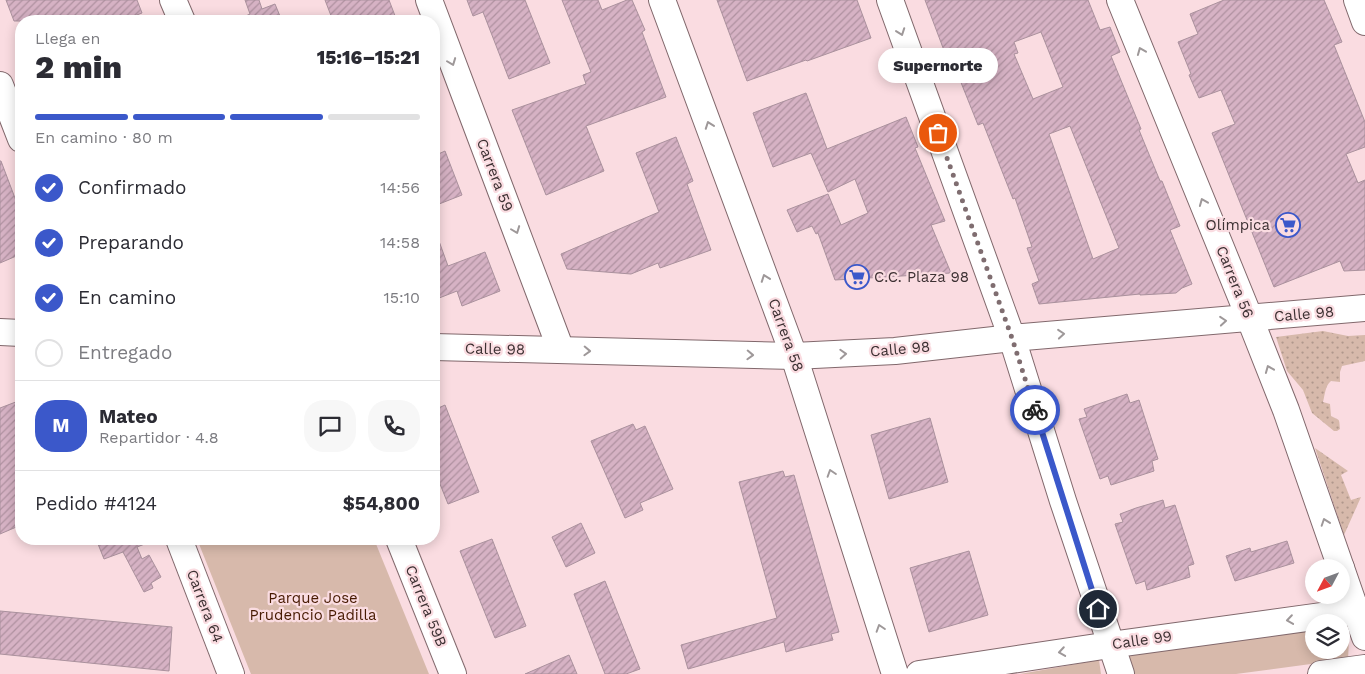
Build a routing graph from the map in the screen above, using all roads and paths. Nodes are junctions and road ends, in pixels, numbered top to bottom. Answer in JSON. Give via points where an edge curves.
{"nodes":[{"id":1,"x":173,"y":0,"type":"edge"},
{"id":2,"x":429,"y":0,"type":"edge"},
{"id":3,"x":662,"y":0,"type":"edge"},
{"id":4,"x":890,"y":0,"type":"edge"},
{"id":5,"x":1120,"y":0,"type":"edge"},
{"id":6,"x":1356,"y":0,"type":"edge"},
{"id":7,"x":179,"y":15,"type":"edge"},
{"id":8,"x":435,"y":15,"type":"edge"},
{"id":9,"x":1365,"y":22,"type":"edge"},
{"id":10,"x":440,"y":29,"type":"edge"},
{"id":11,"x":0,"y":85,"type":"edge"},
{"id":12,"x":15,"y":124,"type":"edge"},
{"id":13,"x":1365,"y":308,"type":"edge"},
{"id":14,"x":1250,"y":319,"type":"junction"},
{"id":15,"x":0,"y":332,"type":"edge"},
{"id":16,"x":15,"y":333,"type":"edge"},
{"id":17,"x":1012,"y":338,"type":"junction"},
{"id":18,"x":440,"y":347,"type":"edge"},
{"id":19,"x":562,"y":350,"type":"junction"},
{"id":20,"x":794,"y":356,"type":"junction"},
{"id":21,"x":180,"y":545,"type":"edge"},
{"id":22,"x":401,"y":545,"type":"edge"},
{"id":23,"x":1338,"y":559,"type":"edge"},
{"id":24,"x":1350,"y":588,"type":"edge"},
{"id":25,"x":1360,"y":610,"type":"edge"},
{"id":26,"x":1365,"y":637,"type":"edge"},
{"id":27,"x":1110,"y":645,"type":"junction"},
{"id":28,"x":1365,"y":668,"type":"edge"},
{"id":29,"x":231,"y":674,"type":"edge"},
{"id":30,"x":453,"y":674,"type":"edge"},
{"id":31,"x":895,"y":674,"type":"edge"},
{"id":32,"x":919,"y":674,"type":"edge"},
{"id":33,"x":1121,"y":674,"type":"edge"},
{"id":34,"x":1321,"y":674,"type":"edge"}],
"edges":[{"from":1,"to":7,"type":"street"},
{"from":2,"to":8,"type":"street","name":"Carrera 59","one_way":true},
{"from":20,"to":3,"type":"street","name":"Carrera 58","one_way":true},
{"from":4,"to":17,"type":"street","one_way":true},
{"from":14,"to":5,"type":"street","name":"Carrera 56","one_way":true},
{"from":6,"to":9,"type":"street"},
{"from":10,"to":19,"type":"street","name":"Carrera 59","one_way":true},
{"from":11,"to":12,"type":"street"},
{"from":13,"to":14,"type":"street","name":"Calle 98"},
{"from":17,"to":14,"type":"street","name":"Calle 98","one_way":true},
{"from":23,"to":14,"type":"street","name":"Carrera 56","one_way":true,"via":[[1286,410]]},
{"from":15,"to":16,"type":"street"},
{"from":20,"to":17,"type":"street","name":"Calle 98","one_way":true},
{"from":17,"to":27,"type":"street"},
{"from":18,"to":19,"type":"street","name":"Calle 98"},
{"from":19,"to":20,"type":"street","name":"Calle 98","one_way":true},
{"from":31,"to":20,"type":"street","name":"Carrera 58","one_way":true},
{"from":21,"to":29,"type":"street","name":"Carrera 64"},
{"from":22,"to":30,"type":"street","name":"Carrera 59B"},
{"from":24,"to":25,"type":"street","name":"Carrera 56"},
{"from":25,"to":26,"type":"street","name":"Carrera 56"},
{"from":25,"to":27,"type":"street","name":"Calle 99","one_way":true},
{"from":27,"to":32,"type":"street","name":"Calle 99","one_way":true},
{"from":27,"to":33,"type":"street"},
{"from":28,"to":34,"type":"street"}]}
